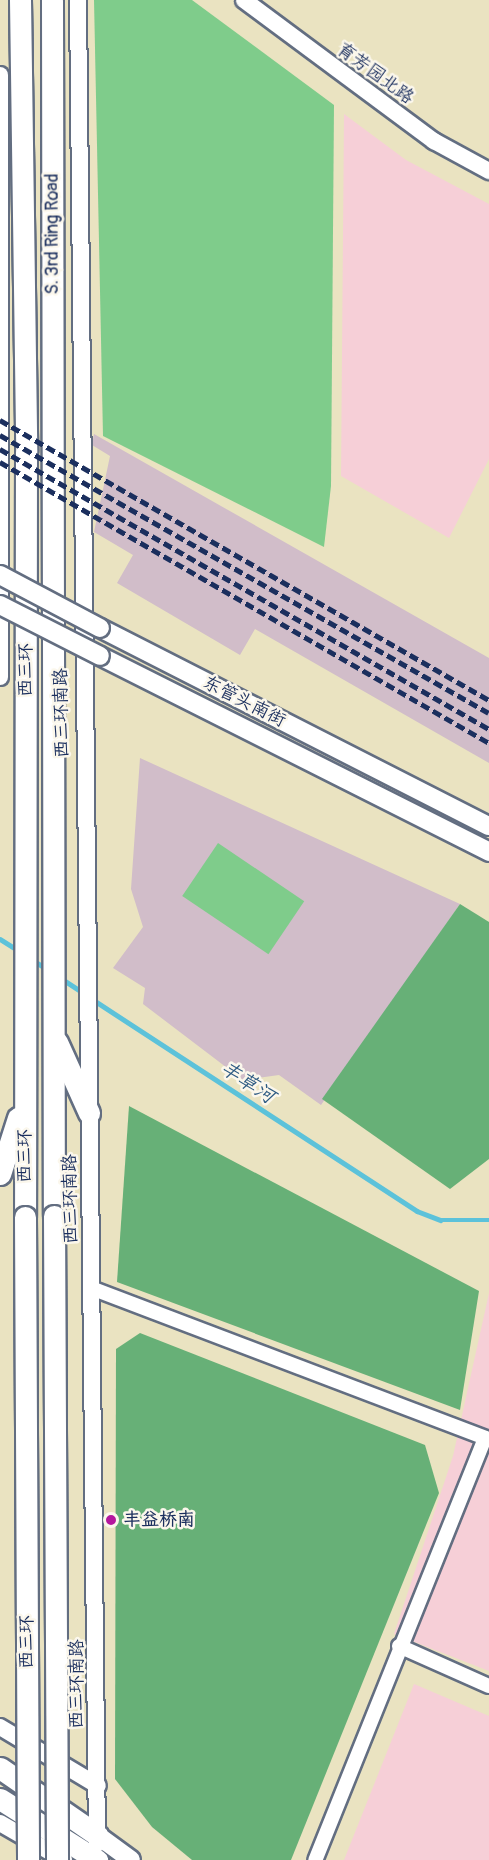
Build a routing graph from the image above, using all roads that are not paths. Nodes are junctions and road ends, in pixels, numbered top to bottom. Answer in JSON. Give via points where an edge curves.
{"nodes":[{"id":1,"x":20,"y":0,"type":"edge"},
{"id":2,"x":52,"y":0,"type":"edge"},
{"id":3,"x":78,"y":0,"type":"edge"},
{"id":4,"x":244,"y":0,"type":"edge"},
{"id":5,"x":0,"y":75,"type":"edge"},
{"id":6,"x":489,"y":171,"type":"edge"},
{"id":7,"x":26,"y":452,"type":"joint"},
{"id":8,"x":54,"y":468,"type":"joint"},
{"id":9,"x":0,"y":575,"type":"edge"},
{"id":10,"x":0,"y":605,"type":"edge"},
{"id":11,"x":0,"y":677,"type":"edge"},
{"id":12,"x":489,"y":826,"type":"edge"},
{"id":13,"x":489,"y":852,"type":"edge"},
{"id":14,"x":54,"y":1036,"type":"junction"},
{"id":15,"x":25,"y":1097,"type":"junction"},
{"id":16,"x":89,"y":1113,"type":"junction"},
{"id":17,"x":0,"y":1174,"type":"edge"},
{"id":18,"x":92,"y":1288,"type":"junction"},
{"id":19,"x":399,"y":1646,"type":"junction"},
{"id":20,"x":489,"y":1686,"type":"edge"},
{"id":21,"x":0,"y":1727,"type":"edge"},
{"id":22,"x":0,"y":1768,"type":"edge"},
{"id":23,"x":98,"y":1786,"type":"junction"},
{"id":24,"x":0,"y":1799,"type":"edge"},
{"id":25,"x":0,"y":1823,"type":"edge"},
{"id":26,"x":97,"y":1835,"type":"junction"},
{"id":27,"x":28,"y":1860,"type":"edge"},
{"id":28,"x":57,"y":1860,"type":"edge"},
{"id":29,"x":65,"y":1860,"type":"edge"},
{"id":30,"x":98,"y":1860,"type":"edge"},
{"id":31,"x":131,"y":1860,"type":"edge"},
{"id":32,"x":315,"y":1860,"type":"edge"}],
"edges":[{"from":1,"to":7,"type":"main road","name":"S. 3rd Ring Road"},
{"from":2,"to":8,"type":"main road","name":"S. 3rd Ring Road"},
{"from":3,"to":16,"type":"street","name":"西三环南路","via":[[84,1001]]},
{"from":4,"to":6,"type":"street","name":"育芳园北路","via":[[434,141]]},
{"from":5,"to":11,"type":"street"},
{"from":7,"to":15,"type":"main road","name":"西三环"},
{"from":8,"to":14,"type":"main road","name":"西三环"},
{"from":9,"to":12,"type":"main road","name":"东管头南街","bridge":true},
{"from":10,"to":13,"type":"main road","name":"东管头南街","bridge":true},
{"from":14,"to":16,"type":"main road"},
{"from":14,"to":28,"type":"main road","name":"西三环","bridge":true},
{"from":15,"to":17,"type":"main road"},
{"from":15,"to":27,"type":"main road","name":"西三环","bridge":true},
{"from":16,"to":18,"type":"street","name":"西三环南路"},
{"from":18,"to":19,"type":"street","via":[[485,1438]]},
{"from":18,"to":23,"type":"street","name":"西三环南路"},
{"from":19,"to":20,"type":"street"},
{"from":19,"to":32,"type":"street"},
{"from":21,"to":23,"type":"street"},
{"from":22,"to":26,"type":"main road"},
{"from":23,"to":26,"type":"street","name":"西三环南路"},
{"from":24,"to":30,"type":"main road"},
{"from":25,"to":29,"type":"street"},
{"from":26,"to":30,"type":"street","name":"西三环南路"},
{"from":26,"to":31,"type":"main road"}]}
